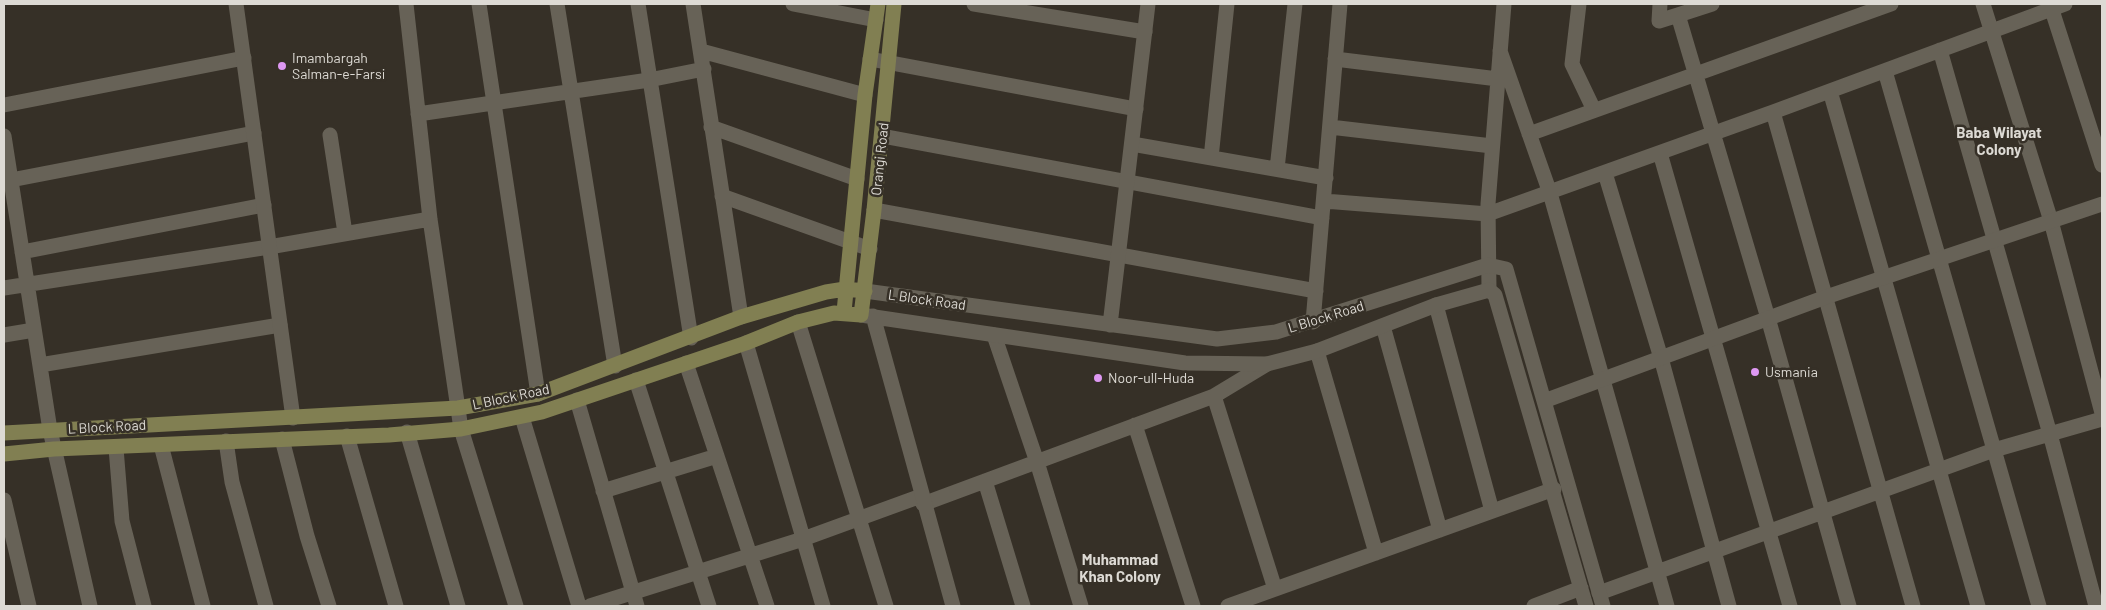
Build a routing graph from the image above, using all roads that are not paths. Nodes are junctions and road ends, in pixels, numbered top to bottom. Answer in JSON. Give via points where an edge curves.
{"nodes":[{"id":1,"x":236,"y":4,"type":"edge"},
{"id":2,"x":406,"y":4,"type":"edge"},
{"id":3,"x":479,"y":4,"type":"edge"},
{"id":4,"x":557,"y":4,"type":"edge"},
{"id":5,"x":638,"y":4,"type":"edge"},
{"id":6,"x":693,"y":4,"type":"edge"},
{"id":7,"x":793,"y":4,"type":"edge"},
{"id":8,"x":878,"y":4,"type":"edge"},
{"id":9,"x":894,"y":4,"type":"edge"},
{"id":10,"x":974,"y":4,"type":"edge"},
{"id":11,"x":1148,"y":4,"type":"edge"},
{"id":12,"x":1227,"y":4,"type":"edge"},
{"id":13,"x":1295,"y":4,"type":"edge"},
{"id":14,"x":1340,"y":4,"type":"edge"},
{"id":15,"x":1500,"y":4,"type":"edge"},
{"id":16,"x":1579,"y":4,"type":"edge"},
{"id":17,"x":1660,"y":4,"type":"edge"},
{"id":18,"x":1712,"y":4,"type":"edge"},
{"id":19,"x":1891,"y":4,"type":"edge"},
{"id":20,"x":1983,"y":4,"type":"edge"},
{"id":21,"x":2056,"y":5,"type":"edge"},
{"id":22,"x":1678,"y":15,"type":"junction"},
{"id":23,"x":876,"y":20,"type":"junction"},
{"id":24,"x":1992,"y":31,"type":"junction"},
{"id":25,"x":1145,"y":32,"type":"junction"},
{"id":26,"x":1940,"y":50,"type":"junction"},
{"id":27,"x":701,"y":51,"type":"junction"},
{"id":28,"x":1500,"y":51,"type":"junction"},
{"id":29,"x":244,"y":58,"type":"junction"},
{"id":30,"x":870,"y":59,"type":"junction"},
{"id":31,"x":1335,"y":59,"type":"junction"},
{"id":32,"x":889,"y":63,"type":"junction"},
{"id":33,"x":704,"y":69,"type":"junction"},
{"id":34,"x":1884,"y":71,"type":"junction"},
{"id":35,"x":1695,"y":73,"type":"junction"},
{"id":36,"x":1498,"y":79,"type":"junction"},
{"id":37,"x":649,"y":80,"type":"junction"},
{"id":38,"x":1830,"y":91,"type":"junction"},
{"id":39,"x":571,"y":92,"type":"junction"},
{"id":40,"x":865,"y":95,"type":"junction"},
{"id":41,"x":494,"y":103,"type":"junction"},
{"id":42,"x":4,"y":105,"type":"edge"},
{"id":43,"x":1136,"y":109,"type":"junction"},
{"id":44,"x":1594,"y":110,"type":"junction"},
{"id":45,"x":1774,"y":112,"type":"junction"},
{"id":46,"x":418,"y":114,"type":"junction"},
{"id":47,"x":711,"y":127,"type":"junction"},
{"id":48,"x":1330,"y":127,"type":"junction"},
{"id":49,"x":254,"y":132,"type":"junction"},
{"id":50,"x":1529,"y":134,"type":"junction"},
{"id":51,"x":1713,"y":134,"type":"junction"},
{"id":52,"x":330,"y":135,"type":"dead end"},
{"id":53,"x":4,"y":136,"type":"edge"},
{"id":54,"x":882,"y":136,"type":"junction"},
{"id":55,"x":1132,"y":144,"type":"junction"},
{"id":56,"x":1492,"y":146,"type":"junction"},
{"id":57,"x":1660,"y":153,"type":"junction"},
{"id":58,"x":5,"y":157,"type":"edge"},
{"id":59,"x":1211,"y":158,"type":"junction"},
{"id":60,"x":2102,"y":165,"type":"edge"},
{"id":61,"x":1277,"y":169,"type":"junction"},
{"id":62,"x":1606,"y":173,"type":"junction"},
{"id":63,"x":1326,"y":178,"type":"junction"},
{"id":64,"x":857,"y":179,"type":"junction"},
{"id":65,"x":11,"y":180,"type":"junction"},
{"id":66,"x":1127,"y":182,"type":"junction"},
{"id":67,"x":1550,"y":192,"type":"junction"},
{"id":68,"x":722,"y":196,"type":"junction"},
{"id":69,"x":1324,"y":201,"type":"junction"},
{"id":70,"x":2102,"y":204,"type":"edge"},
{"id":71,"x":264,"y":205,"type":"junction"},
{"id":72,"x":874,"y":210,"type":"junction"},
{"id":73,"x":1488,"y":214,"type":"junction"},
{"id":74,"x":1322,"y":218,"type":"junction"},
{"id":75,"x":430,"y":219,"type":"junction"},
{"id":76,"x":10,"y":221,"type":"edge"},
{"id":77,"x":2050,"y":221,"type":"junction"},
{"id":78,"x":345,"y":234,"type":"junction"},
{"id":79,"x":1995,"y":240,"type":"junction"},
{"id":80,"x":851,"y":243,"type":"junction"},
{"id":81,"x":269,"y":247,"type":"junction"},
{"id":82,"x":870,"y":249,"type":"junction"},
{"id":83,"x":22,"y":252,"type":"junction"},
{"id":84,"x":1118,"y":255,"type":"junction"},
{"id":85,"x":1940,"y":259,"type":"junction"},
{"id":86,"x":1488,"y":266,"type":"junction"},
{"id":87,"x":1883,"y":278,"type":"junction"},
{"id":88,"x":27,"y":284,"type":"junction"},
{"id":89,"x":4,"y":288,"type":"edge"},
{"id":90,"x":845,"y":289,"type":"junction"},
{"id":91,"x":1489,"y":290,"type":"junction"},
{"id":92,"x":864,"y":291,"type":"junction"},
{"id":93,"x":1316,"y":291,"type":"junction"},
{"id":94,"x":1826,"y":297,"type":"junction"},
{"id":95,"x":1436,"y":305,"type":"junction"},
{"id":96,"x":844,"y":312,"type":"junction"},
{"id":97,"x":867,"y":315,"type":"junction"},
{"id":98,"x":741,"y":317,"type":"junction"},
{"id":99,"x":1768,"y":318,"type":"junction"},
{"id":100,"x":798,"y":322,"type":"junction"},
{"id":101,"x":1314,"y":322,"type":"junction"},
{"id":102,"x":280,"y":325,"type":"junction"},
{"id":103,"x":1110,"y":325,"type":"junction"},
{"id":104,"x":1383,"y":326,"type":"junction"},
{"id":105,"x":34,"y":330,"type":"junction"},
{"id":106,"x":4,"y":335,"type":"edge"},
{"id":107,"x":994,"y":335,"type":"junction"},
{"id":108,"x":691,"y":338,"type":"junction"},
{"id":109,"x":1714,"y":338,"type":"junction"},
{"id":110,"x":746,"y":343,"type":"junction"},
{"id":111,"x":1317,"y":351,"type":"junction"},
{"id":112,"x":1661,"y":358,"type":"junction"},
{"id":113,"x":686,"y":363,"type":"junction"},
{"id":114,"x":1267,"y":364,"type":"junction"},
{"id":115,"x":40,"y":365,"type":"junction"},
{"id":116,"x":615,"y":366,"type":"junction"},
{"id":117,"x":1603,"y":379,"type":"junction"},
{"id":118,"x":636,"y":380,"type":"junction"},
{"id":119,"x":538,"y":394,"type":"junction"},
{"id":120,"x":1214,"y":396,"type":"junction"},
{"id":121,"x":577,"y":400,"type":"junction"},
{"id":122,"x":1544,"y":401,"type":"junction"},
{"id":123,"x":458,"y":408,"type":"junction"},
{"id":124,"x":2102,"y":412,"type":"edge"},
{"id":125,"x":292,"y":418,"type":"junction"},
{"id":126,"x":522,"y":418,"type":"junction"},
{"id":127,"x":2102,"y":419,"type":"edge"},
{"id":128,"x":1135,"y":425,"type":"junction"},
{"id":129,"x":461,"y":429,"type":"junction"},
{"id":130,"x":50,"y":430,"type":"junction"},
{"id":131,"x":406,"y":432,"type":"junction"},
{"id":132,"x":4,"y":433,"type":"edge"},
{"id":133,"x":2050,"y":434,"type":"junction"},
{"id":134,"x":347,"y":436,"type":"junction"},
{"id":135,"x":282,"y":439,"type":"junction"},
{"id":136,"x":226,"y":441,"type":"junction"},
{"id":137,"x":161,"y":445,"type":"junction"},
{"id":138,"x":116,"y":448,"type":"junction"},
{"id":139,"x":54,"y":449,"type":"junction"},
{"id":140,"x":1994,"y":450,"type":"junction"},
{"id":141,"x":4,"y":454,"type":"edge"},
{"id":142,"x":717,"y":456,"type":"junction"},
{"id":143,"x":1037,"y":462,"type":"junction"},
{"id":144,"x":1939,"y":470,"type":"junction"},
{"id":145,"x":666,"y":471,"type":"junction"},
{"id":146,"x":984,"y":481,"type":"junction"},
{"id":147,"x":1554,"y":489,"type":"junction"},
{"id":148,"x":603,"y":491,"type":"junction"},
{"id":149,"x":1880,"y":491,"type":"junction"},
{"id":150,"x":4,"y":500,"type":"edge"},
{"id":151,"x":922,"y":500,"type":"junction"},
{"id":152,"x":1492,"y":511,"type":"junction"},
{"id":153,"x":1822,"y":512,"type":"junction"},
{"id":154,"x":859,"y":518,"type":"junction"},
{"id":155,"x":1440,"y":530,"type":"junction"},
{"id":156,"x":1768,"y":532,"type":"junction"},
{"id":157,"x":803,"y":538,"type":"junction"},
{"id":158,"x":1714,"y":551,"type":"junction"},
{"id":159,"x":1376,"y":553,"type":"junction"},
{"id":160,"x":751,"y":555,"type":"junction"},
{"id":161,"x":700,"y":572,"type":"junction"},
{"id":162,"x":1657,"y":572,"type":"junction"},
{"id":163,"x":1581,"y":588,"type":"junction"},
{"id":164,"x":1275,"y":589,"type":"junction"},
{"id":165,"x":1601,"y":599,"type":"edge"},
{"id":166,"x":635,"y":600,"type":"edge"},
{"id":167,"x":29,"y":606,"type":"edge"},
{"id":168,"x":90,"y":606,"type":"edge"},
{"id":169,"x":144,"y":606,"type":"edge"},
{"id":170,"x":203,"y":606,"type":"edge"},
{"id":171,"x":266,"y":606,"type":"edge"},
{"id":172,"x":329,"y":606,"type":"edge"},
{"id":173,"x":396,"y":606,"type":"edge"},
{"id":174,"x":458,"y":606,"type":"edge"},
{"id":175,"x":516,"y":606,"type":"edge"},
{"id":176,"x":579,"y":606,"type":"edge"},
{"id":177,"x":590,"y":606,"type":"edge"},
{"id":178,"x":709,"y":606,"type":"edge"},
{"id":179,"x":767,"y":606,"type":"edge"},
{"id":180,"x":823,"y":606,"type":"edge"},
{"id":181,"x":886,"y":606,"type":"edge"},
{"id":182,"x":953,"y":606,"type":"edge"},
{"id":183,"x":1023,"y":606,"type":"edge"},
{"id":184,"x":1081,"y":606,"type":"edge"},
{"id":185,"x":1192,"y":606,"type":"edge"},
{"id":186,"x":1228,"y":606,"type":"edge"},
{"id":187,"x":1534,"y":606,"type":"edge"},
{"id":188,"x":1586,"y":606,"type":"edge"},
{"id":189,"x":1667,"y":606,"type":"edge"},
{"id":190,"x":1729,"y":606,"type":"edge"},
{"id":191,"x":1790,"y":606,"type":"edge"},
{"id":192,"x":1849,"y":606,"type":"edge"},
{"id":193,"x":1913,"y":606,"type":"edge"},
{"id":194,"x":1978,"y":606,"type":"edge"},
{"id":195,"x":2039,"y":606,"type":"edge"},
{"id":196,"x":2096,"y":606,"type":"edge"}],
"edges":[{"from":1,"to":29,"type":"street"},
{"from":2,"to":46,"type":"street"},
{"from":3,"to":41,"type":"street"},
{"from":4,"to":39,"type":"street"},
{"from":5,"to":37,"type":"street"},
{"from":6,"to":27,"type":"street"},
{"from":7,"to":23,"type":"street"},
{"from":8,"to":23,"type":"main road","name":"Orangi Road"},
{"from":9,"to":32,"type":"main road","name":"Orangi Road"},
{"from":10,"to":25,"type":"street"},
{"from":11,"to":25,"type":"street"},
{"from":12,"to":59,"type":"street"},
{"from":13,"to":61,"type":"street"},
{"from":14,"to":31,"type":"street"},
{"from":15,"to":28,"type":"street"},
{"from":16,"to":44,"type":"street","via":[[1572,64]]},
{"from":17,"to":22,"type":"street","via":[[1659,21]]},
{"from":18,"to":22,"type":"street"},
{"from":19,"to":35,"type":"street"},
{"from":20,"to":24,"type":"street"},
{"from":21,"to":24,"type":"street"},
{"from":21,"to":60,"type":"street"},
{"from":22,"to":35,"type":"street"},
{"from":23,"to":30,"type":"main road","name":"Orangi Road"},
{"from":24,"to":26,"type":"street"},
{"from":24,"to":77,"type":"street"},
{"from":25,"to":43,"type":"street"},
{"from":26,"to":34,"type":"street"},
{"from":26,"to":79,"type":"street"},
{"from":27,"to":33,"type":"street"},
{"from":27,"to":40,"type":"street"},
{"from":28,"to":36,"type":"street"},
{"from":28,"to":50,"type":"street"},
{"from":29,"to":42,"type":"street"},
{"from":29,"to":49,"type":"street"},
{"from":30,"to":32,"type":"street"},
{"from":30,"to":40,"type":"main road","name":"Orangi Road"},
{"from":31,"to":36,"type":"street"},
{"from":31,"to":48,"type":"street"},
{"from":32,"to":43,"type":"street"},
{"from":32,"to":54,"type":"main road","name":"Orangi Road"},
{"from":33,"to":37,"type":"street"},
{"from":33,"to":47,"type":"street"},
{"from":34,"to":38,"type":"street"},
{"from":34,"to":85,"type":"street"},
{"from":35,"to":44,"type":"street"},
{"from":35,"to":51,"type":"street"},
{"from":36,"to":56,"type":"street"},
{"from":37,"to":39,"type":"street"},
{"from":37,"to":108,"type":"street"},
{"from":38,"to":45,"type":"street"},
{"from":38,"to":87,"type":"street"},
{"from":39,"to":41,"type":"street"},
{"from":39,"to":116,"type":"street"},
{"from":40,"to":64,"type":"main road","name":"Orangi Road"},
{"from":41,"to":46,"type":"street"},
{"from":41,"to":119,"type":"street"},
{"from":43,"to":55,"type":"street"},
{"from":44,"to":50,"type":"street"},
{"from":45,"to":51,"type":"street"},
{"from":45,"to":94,"type":"street"},
{"from":46,"to":75,"type":"street"},
{"from":47,"to":64,"type":"street"},
{"from":47,"to":68,"type":"street"},
{"from":48,"to":56,"type":"street"},
{"from":48,"to":63,"type":"street"},
{"from":49,"to":65,"type":"street"},
{"from":49,"to":71,"type":"street"},
{"from":50,"to":67,"type":"street"},
{"from":51,"to":57,"type":"street"},
{"from":51,"to":99,"type":"street"},
{"from":52,"to":78,"type":"street"},
{"from":53,"to":58,"type":"street"},
{"from":54,"to":66,"type":"street"},
{"from":54,"to":72,"type":"main road","name":"Orangi Road"},
{"from":55,"to":59,"type":"street"},
{"from":55,"to":66,"type":"street"},
{"from":56,"to":73,"type":"street"},
{"from":57,"to":62,"type":"street"},
{"from":57,"to":109,"type":"street"},
{"from":58,"to":65,"type":"street"},
{"from":59,"to":61,"type":"street"},
{"from":61,"to":63,"type":"street"},
{"from":62,"to":67,"type":"street"},
{"from":62,"to":112,"type":"street"},
{"from":63,"to":69,"type":"street"},
{"from":64,"to":80,"type":"main road","name":"Orangi Road"},
{"from":65,"to":76,"type":"street"},
{"from":66,"to":74,"type":"street"},
{"from":66,"to":84,"type":"street"},
{"from":67,"to":73,"type":"street"},
{"from":67,"to":117,"type":"street"},
{"from":68,"to":80,"type":"street"},
{"from":68,"to":98,"type":"street"},
{"from":69,"to":73,"type":"street"},
{"from":69,"to":74,"type":"street"},
{"from":70,"to":77,"type":"street"},
{"from":71,"to":81,"type":"street"},
{"from":71,"to":83,"type":"street"},
{"from":72,"to":82,"type":"main road","name":"Orangi Road"},
{"from":72,"to":84,"type":"street"},
{"from":73,"to":86,"type":"street"},
{"from":74,"to":93,"type":"street"},
{"from":75,"to":78,"type":"street"},
{"from":75,"to":123,"type":"street"},
{"from":76,"to":83,"type":"street"},
{"from":77,"to":79,"type":"street"},
{"from":77,"to":124,"type":"street"},
{"from":78,"to":81,"type":"street"},
{"from":79,"to":85,"type":"street"},
{"from":79,"to":133,"type":"street"},
{"from":80,"to":82,"type":"street"},
{"from":80,"to":90,"type":"main road","name":"Orangi Road"},
{"from":81,"to":88,"type":"street"},
{"from":81,"to":102,"type":"street"},
{"from":82,"to":92,"type":"main road","name":"Orangi Road"},
{"from":83,"to":88,"type":"street"},
{"from":84,"to":93,"type":"street"},
{"from":84,"to":103,"type":"street"},
{"from":85,"to":87,"type":"street"},
{"from":85,"to":140,"type":"street"},
{"from":86,"to":91,"type":"street"},
{"from":86,"to":101,"type":"street","name":"L Block Road"},
{"from":86,"to":122,"type":"street","via":[[1506,269]]},
{"from":87,"to":94,"type":"street"},
{"from":87,"to":144,"type":"street"},
{"from":88,"to":89,"type":"street"},
{"from":88,"to":105,"type":"street"},
{"from":90,"to":92,"type":"main road","name":"L Block Road"},
{"from":90,"to":96,"type":"main road","name":"Orangi Road"},
{"from":90,"to":98,"type":"main road","name":"L Block Road"},
{"from":91,"to":95,"type":"street","name":"L Block Road"},
{"from":91,"to":147,"type":"street","via":[[1495,294]]},
{"from":92,"to":97,"type":"main road","name":"Orangi Road"},
{"from":92,"to":103,"type":"street","name":"L Block Road"},
{"from":93,"to":101,"type":"street"},
{"from":94,"to":99,"type":"street"},
{"from":94,"to":149,"type":"street"},
{"from":95,"to":104,"type":"street","name":"L Block Road"},
{"from":95,"to":152,"type":"street"},
{"from":96,"to":97,"type":"main road","name":"L Block Road"},
{"from":96,"to":100,"type":"main road","name":"L Block Road"},
{"from":97,"to":107,"type":"street","name":"L Block Road"},
{"from":97,"to":151,"type":"street"},
{"from":98,"to":108,"type":"main road","name":"L Block Road"},
{"from":99,"to":109,"type":"street"},
{"from":99,"to":153,"type":"street"},
{"from":100,"to":110,"type":"main road","name":"L Block Road"},
{"from":100,"to":154,"type":"street"},
{"from":101,"to":103,"type":"street","name":"L Block Road","via":[[1276,332],[1217,340]]},
{"from":102,"to":115,"type":"street"},
{"from":102,"to":125,"type":"street"},
{"from":104,"to":111,"type":"street","name":"L Block Road"},
{"from":104,"to":155,"type":"street"},
{"from":105,"to":106,"type":"street"},
{"from":105,"to":115,"type":"street"},
{"from":107,"to":114,"type":"street","name":"L Block Road","via":[[1185,363]]},
{"from":107,"to":143,"type":"street"},
{"from":108,"to":116,"type":"main road","name":"L Block Road"},
{"from":109,"to":112,"type":"street"},
{"from":109,"to":156,"type":"street"},
{"from":110,"to":113,"type":"main road","name":"L Block Road"},
{"from":110,"to":157,"type":"street"},
{"from":111,"to":114,"type":"street","name":"L Block Road"},
{"from":111,"to":159,"type":"street"},
{"from":112,"to":117,"type":"street"},
{"from":112,"to":158,"type":"street"},
{"from":113,"to":118,"type":"main road","name":"L Block Road"},
{"from":113,"to":142,"type":"street"},
{"from":114,"to":120,"type":"street"},
{"from":115,"to":130,"type":"street"},
{"from":116,"to":119,"type":"main road","name":"L Block Road"},
{"from":117,"to":122,"type":"street"},
{"from":117,"to":162,"type":"street"},
{"from":118,"to":121,"type":"main road","name":"L Block Road"},
{"from":118,"to":145,"type":"street"},
{"from":119,"to":123,"type":"main road","name":"L Block Road"},
{"from":120,"to":128,"type":"street"},
{"from":120,"to":164,"type":"street"},
{"from":121,"to":126,"type":"main road","name":"L Block Road"},
{"from":121,"to":148,"type":"street"},
{"from":122,"to":165,"type":"street"},
{"from":123,"to":125,"type":"main road","name":"L Block Road"},
{"from":123,"to":129,"type":"street"},
{"from":125,"to":130,"type":"main road","name":"L Block Road"},
{"from":126,"to":129,"type":"main road","name":"L Block Road"},
{"from":126,"to":176,"type":"street"},
{"from":127,"to":133,"type":"street"},
{"from":128,"to":143,"type":"street"},
{"from":128,"to":185,"type":"street"},
{"from":129,"to":131,"type":"main road","name":"L Block Road"},
{"from":129,"to":175,"type":"street"},
{"from":130,"to":132,"type":"main road","name":"L Block Road"},
{"from":130,"to":139,"type":"street"},
{"from":131,"to":134,"type":"main road","name":"L Block Road"},
{"from":131,"to":174,"type":"street"},
{"from":133,"to":140,"type":"street"},
{"from":133,"to":196,"type":"street"},
{"from":134,"to":135,"type":"main road","name":"L Block Road"},
{"from":134,"to":173,"type":"street"},
{"from":135,"to":136,"type":"main road","name":"L Block Road"},
{"from":135,"to":172,"type":"street"},
{"from":136,"to":137,"type":"main road","name":"L Block Road"},
{"from":136,"to":171,"type":"street","via":[[232,482]]},
{"from":137,"to":138,"type":"main road","name":"L Block Road"},
{"from":137,"to":170,"type":"street"},
{"from":138,"to":139,"type":"main road","name":"L Block Road"},
{"from":138,"to":169,"type":"street","via":[[122,520]]},
{"from":139,"to":141,"type":"main road","name":"L Block Road"},
{"from":139,"to":168,"type":"street"},
{"from":140,"to":144,"type":"street"},
{"from":140,"to":195,"type":"street"},
{"from":142,"to":145,"type":"street"},
{"from":142,"to":160,"type":"street"},
{"from":143,"to":146,"type":"street"},
{"from":143,"to":184,"type":"street"},
{"from":144,"to":149,"type":"street"},
{"from":144,"to":194,"type":"street"},
{"from":145,"to":148,"type":"street"},
{"from":145,"to":161,"type":"street"},
{"from":146,"to":151,"type":"street"},
{"from":146,"to":183,"type":"street"},
{"from":147,"to":152,"type":"street"},
{"from":147,"to":163,"type":"street"},
{"from":148,"to":166,"type":"street"},
{"from":149,"to":153,"type":"street"},
{"from":149,"to":193,"type":"street"},
{"from":150,"to":167,"type":"street"},
{"from":151,"to":154,"type":"street"},
{"from":151,"to":182,"type":"street"},
{"from":152,"to":155,"type":"street"},
{"from":153,"to":156,"type":"street"},
{"from":153,"to":192,"type":"street"},
{"from":154,"to":157,"type":"street"},
{"from":154,"to":181,"type":"street"},
{"from":155,"to":159,"type":"street"},
{"from":156,"to":158,"type":"street"},
{"from":156,"to":191,"type":"street"},
{"from":157,"to":160,"type":"street"},
{"from":157,"to":180,"type":"street"},
{"from":158,"to":162,"type":"street"},
{"from":158,"to":190,"type":"street"},
{"from":159,"to":164,"type":"street"},
{"from":160,"to":161,"type":"street"},
{"from":160,"to":179,"type":"street"},
{"from":161,"to":166,"type":"street"},
{"from":161,"to":178,"type":"street"},
{"from":162,"to":165,"type":"street"},
{"from":162,"to":189,"type":"street"},
{"from":163,"to":187,"type":"street"},
{"from":163,"to":188,"type":"street"},
{"from":164,"to":186,"type":"street"},
{"from":166,"to":177,"type":"street"}]}
